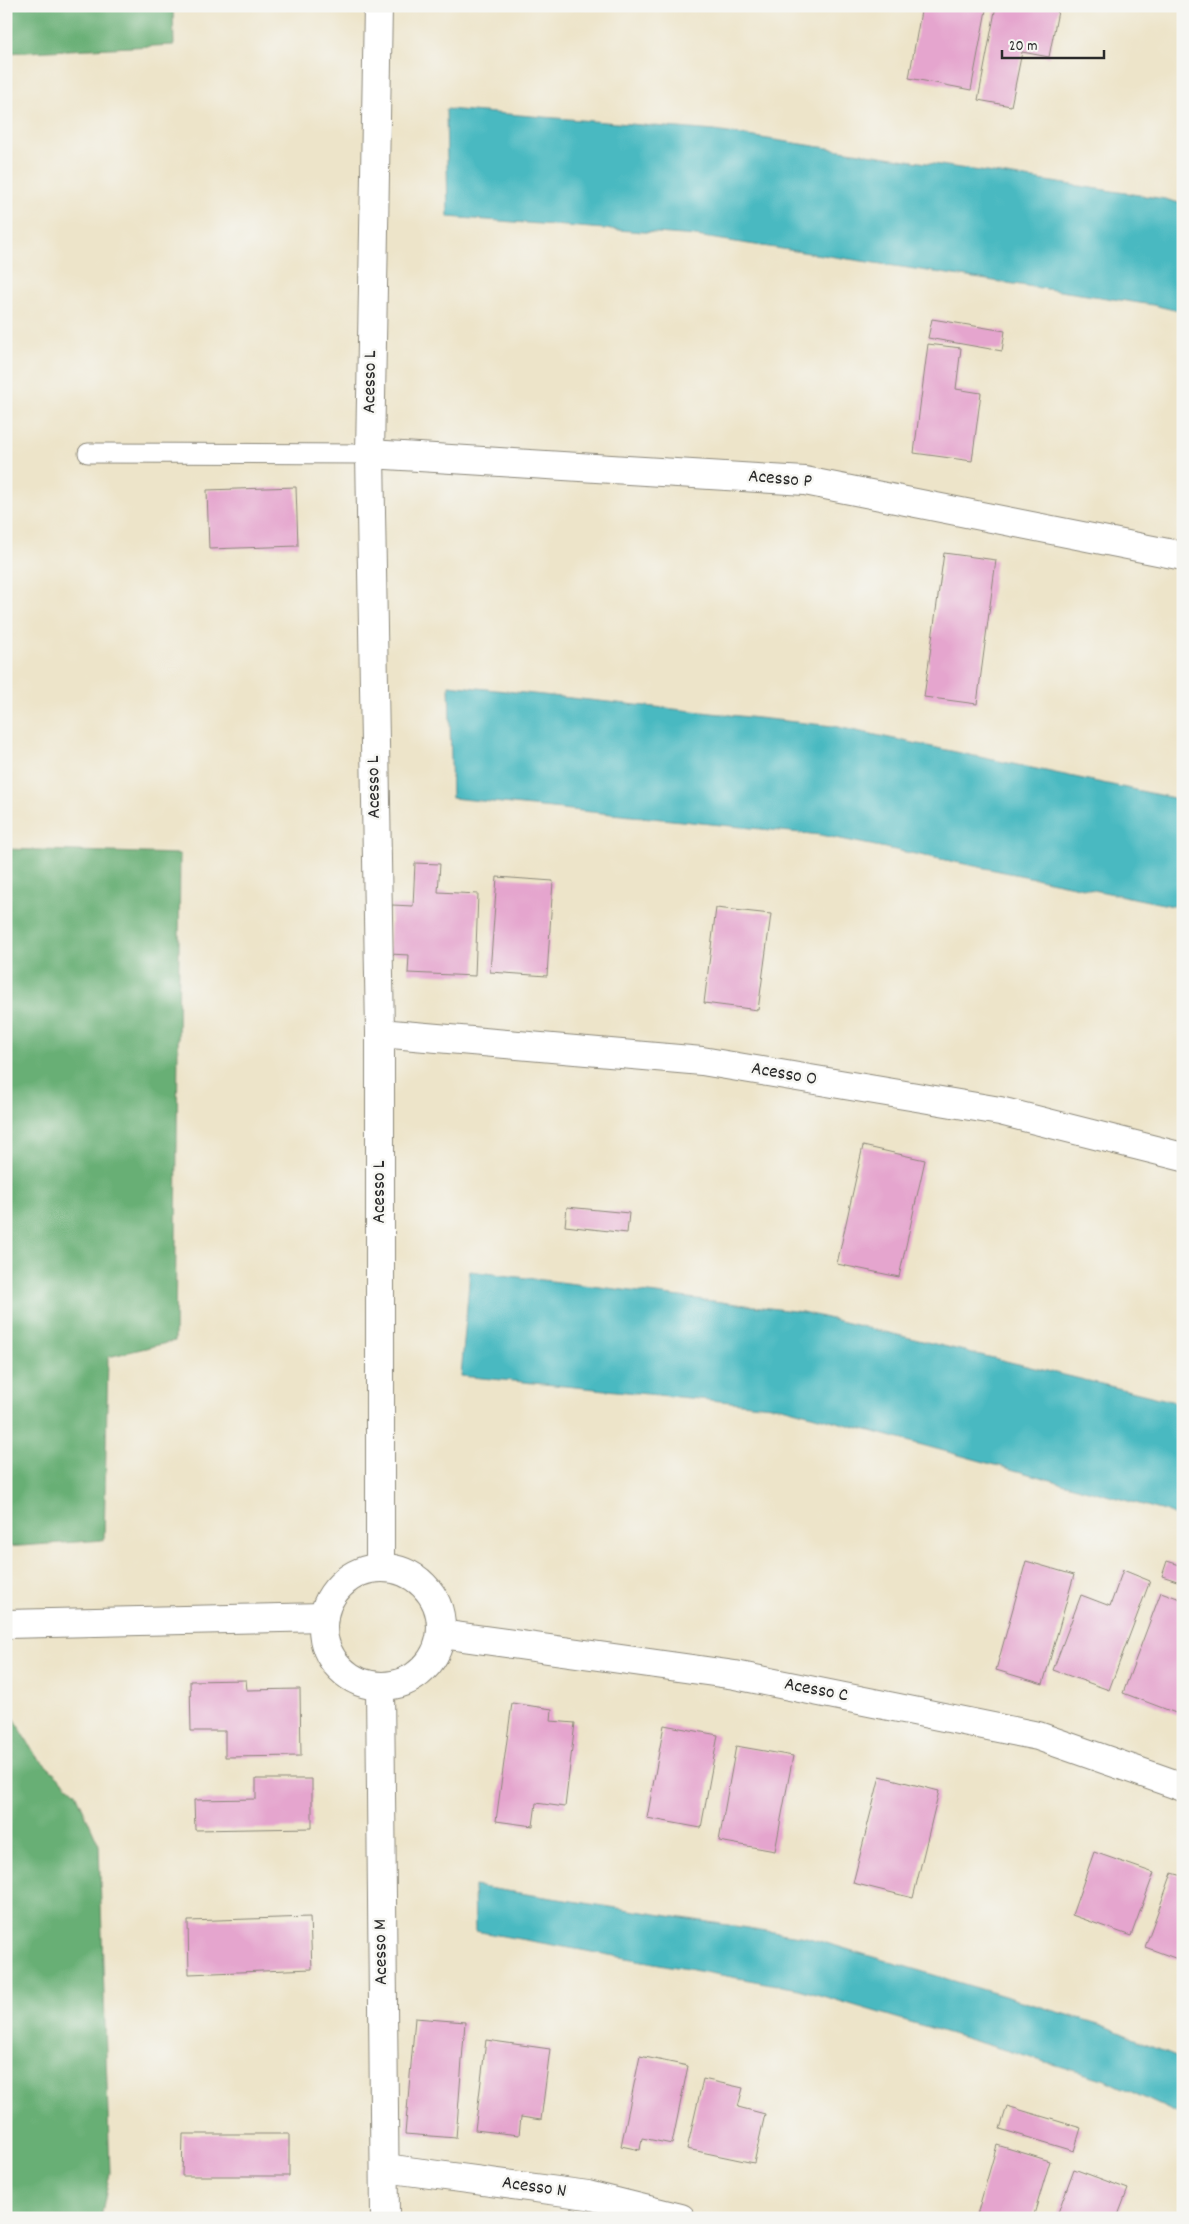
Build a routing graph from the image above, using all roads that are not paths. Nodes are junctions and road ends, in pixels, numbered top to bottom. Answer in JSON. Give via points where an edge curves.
{"nodes":[{"id":1,"x":378,"y":6,"type":"edge"},
{"id":2,"x":88,"y":453,"type":"dead end"},
{"id":3,"x":370,"y":454,"type":"junction"},
{"id":4,"x":1183,"y":556,"type":"edge"},
{"id":5,"x":380,"y":1033,"type":"junction"},
{"id":6,"x":1183,"y":1157,"type":"edge"},
{"id":7,"x":380,"y":1568,"type":"junction"},
{"id":8,"x":324,"y":1617,"type":"junction"},
{"id":9,"x":6,"y":1624,"type":"edge"},
{"id":10,"x":441,"y":1634,"type":"junction"},
{"id":11,"x":380,"y":1686,"type":"junction"},
{"id":12,"x":1183,"y":1787,"type":"edge"},
{"id":13,"x":384,"y":2168,"type":"junction"},
{"id":14,"x":385,"y":2218,"type":"edge"},
{"id":15,"x":681,"y":2218,"type":"edge"}],
"edges":[{"from":1,"to":3,"type":"street","name":"Acesso L"},
{"from":2,"to":3,"type":"lane"},
{"from":3,"to":4,"type":"street","name":"Acesso P","via":[[805,481]]},
{"from":3,"to":5,"type":"street","name":"Acesso L"},
{"from":5,"to":6,"type":"street","name":"Acesso O","via":[[702,1061],[1000,1111]]},
{"from":5,"to":7,"type":"street","name":"Acesso L"},
{"from":7,"to":8,"type":"street","via":[[361,1572],[344,1582],[331,1598]]},
{"from":7,"to":10,"type":"street","via":[[401,1571],[418,1580],[432,1596],[440,1614]]},
{"from":8,"to":9,"type":"street"},
{"from":8,"to":11,"type":"street","via":[[324,1637],[330,1656],[343,1672],[360,1682]]},
{"from":10,"to":11,"type":"street","via":[[427,1666],[398,1684]]},
{"from":10,"to":12,"type":"street","name":"Acesso C","via":[[735,1674],[1038,1736]]},
{"from":11,"to":13,"type":"street","name":"Acesso M"},
{"from":13,"to":14,"type":"street","name":"Acesso M"},
{"from":13,"to":15,"type":"street","name":"Acesso N","via":[[588,2196]]}]}
